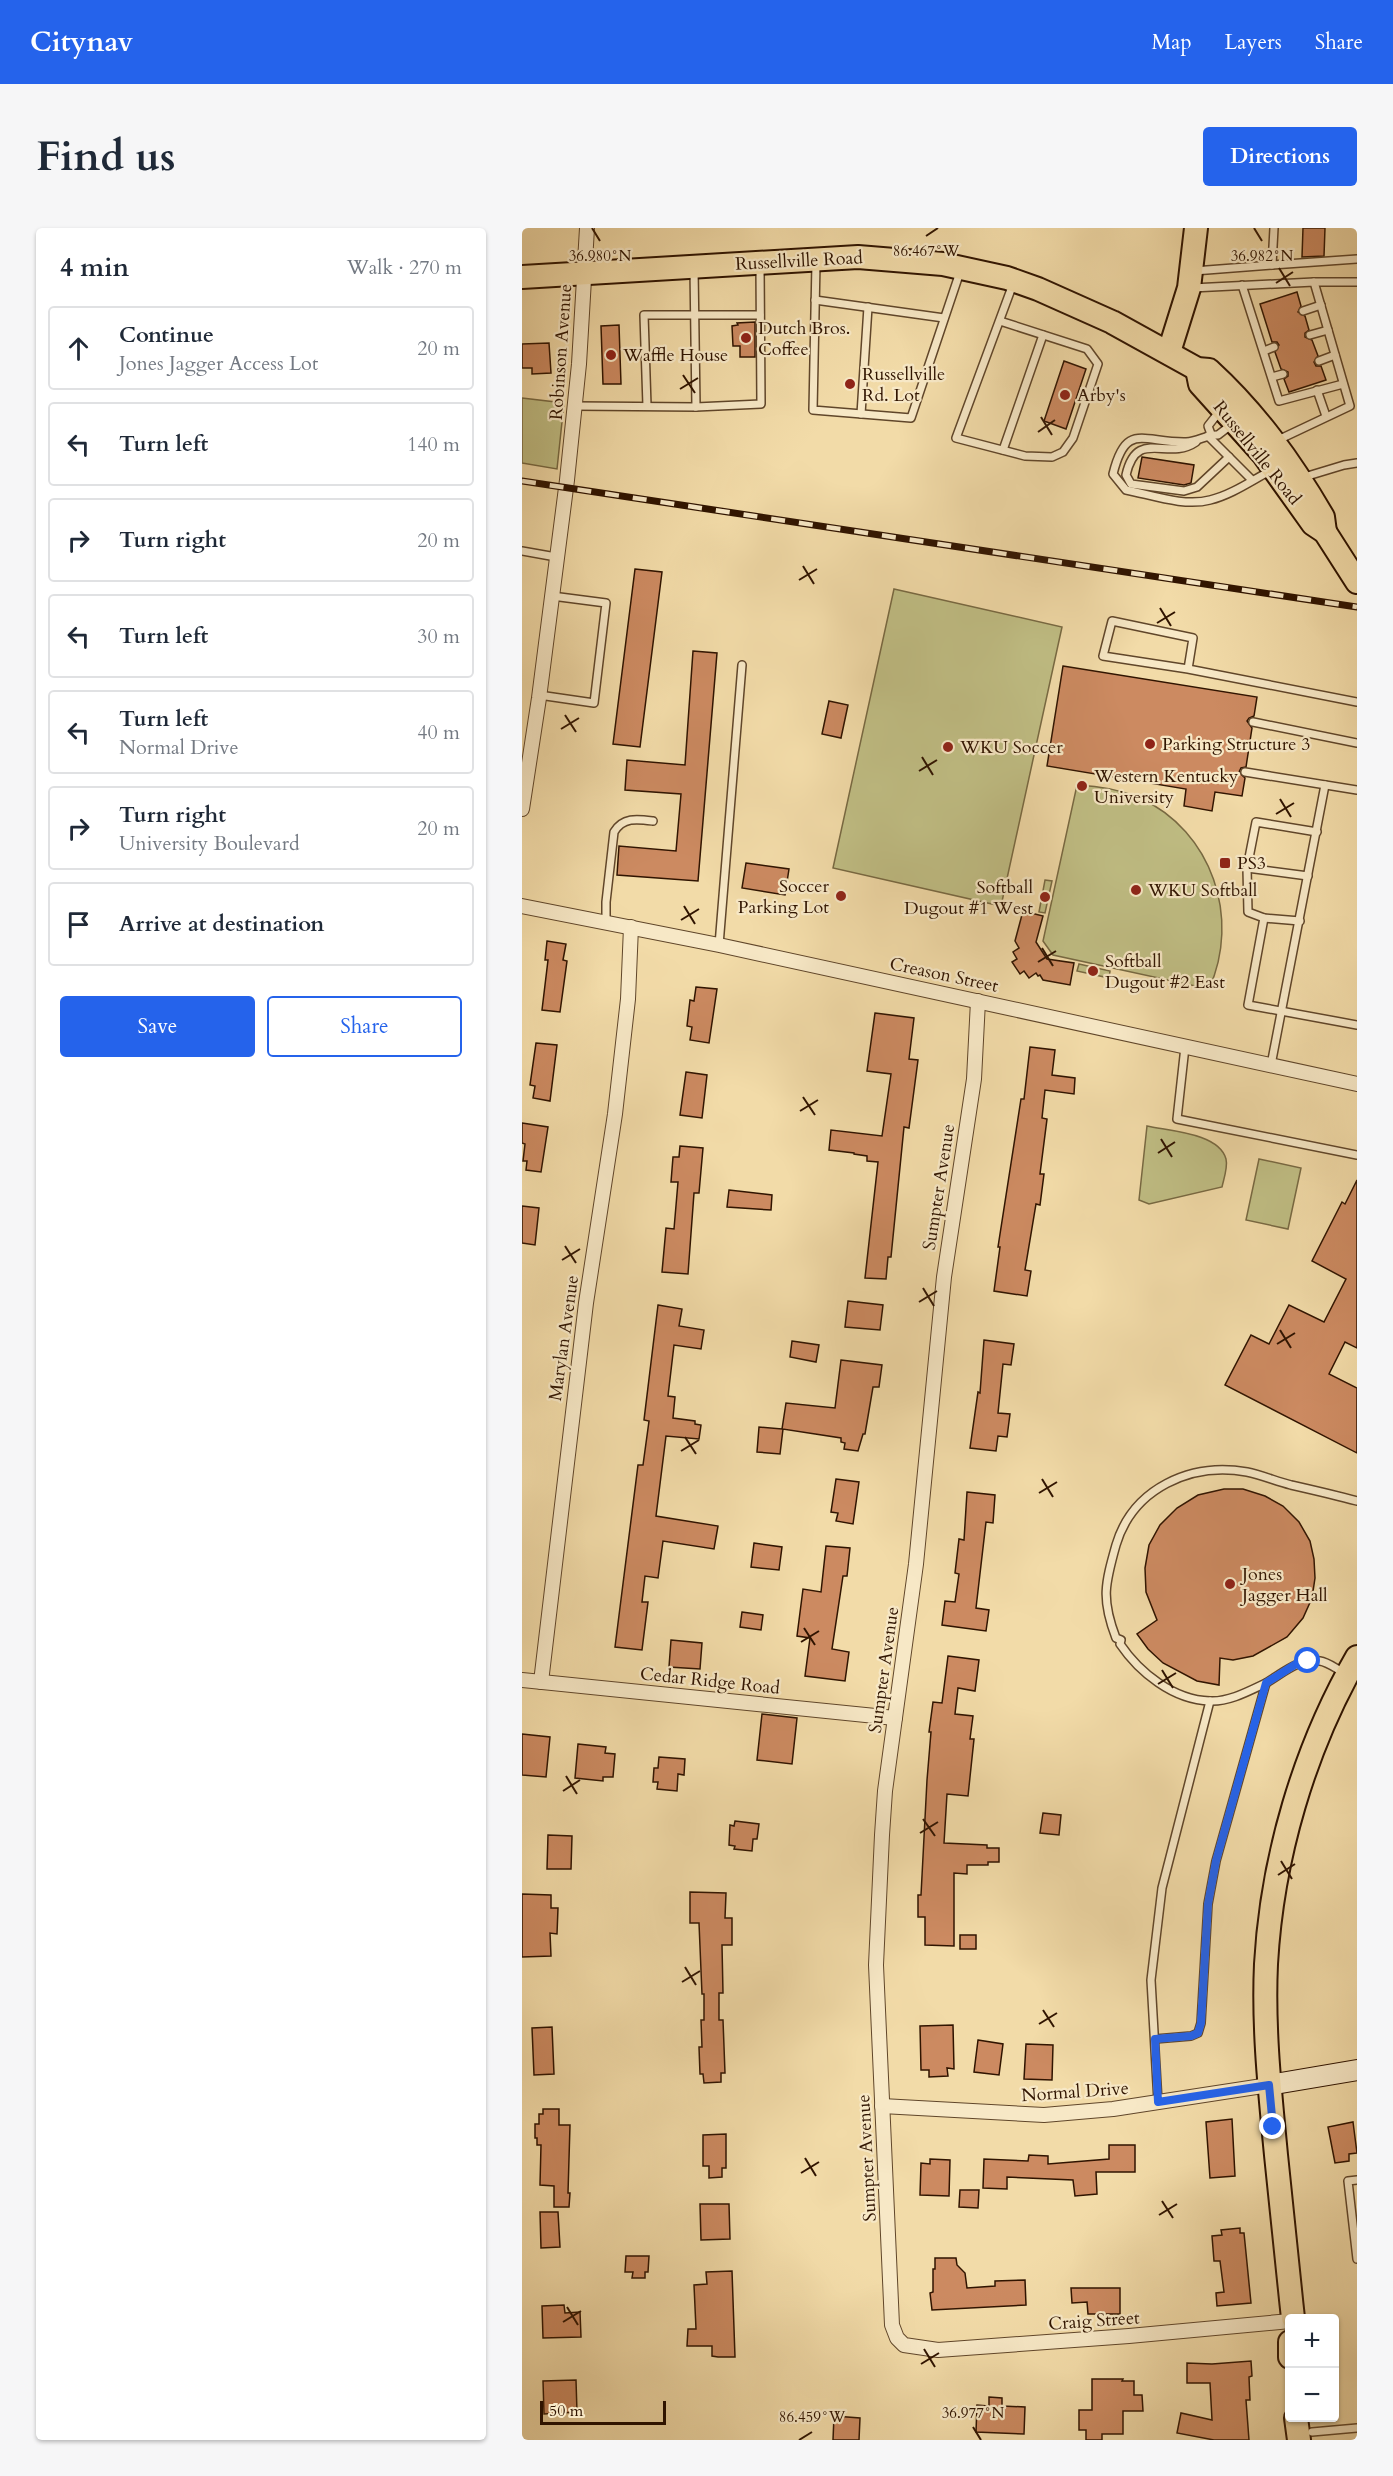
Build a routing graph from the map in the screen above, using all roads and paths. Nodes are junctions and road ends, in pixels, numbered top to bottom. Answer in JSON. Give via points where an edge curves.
{"nodes":[{"id":1,"x":587,"y":228,"type":"edge"},
{"id":2,"x":1196,"y":228,"type":"edge"},
{"id":3,"x":1274,"y":228,"type":"edge"},
{"id":4,"x":816,"y":258,"type":"junction"},
{"id":5,"x":1357,"y":259,"type":"edge"},
{"id":6,"x":760,"y":261,"type":"junction"},
{"id":7,"x":1272,"y":265,"type":"junction"},
{"id":8,"x":694,"y":266,"type":"junction"},
{"id":9,"x":961,"y":267,"type":"junction"},
{"id":10,"x":584,"y":274,"type":"junction"},
{"id":11,"x":522,"y":277,"type":"edge"},
{"id":12,"x":1190,"y":279,"type":"junction"},
{"id":13,"x":1014,"y":280,"type":"junction"},
{"id":14,"x":1314,"y":282,"type":"junction"},
{"id":15,"x":1357,"y":282,"type":"edge"},
{"id":16,"x":1242,"y":285,"type":"junction"},
{"id":17,"x":815,"y":300,"type":"junction"},
{"id":18,"x":1321,"y":305,"type":"junction"},
{"id":19,"x":868,"y":307,"type":"junction"},
{"id":20,"x":1303,"y":311,"type":"dead end"},
{"id":21,"x":695,"y":315,"type":"junction"},
{"id":22,"x":760,"y":315,"type":"junction"},
{"id":23,"x":944,"y":318,"type":"junction"},
{"id":24,"x":999,"y":321,"type":"junction"},
{"id":25,"x":1266,"y":324,"type":"dead end"},
{"id":26,"x":1256,"y":327,"type":"junction"},
{"id":27,"x":1328,"y":330,"type":"junction"},
{"id":28,"x":1043,"y":335,"type":"junction"},
{"id":29,"x":1310,"y":335,"type":"dead end"},
{"id":30,"x":1274,"y":347,"type":"dead end"},
{"id":31,"x":1264,"y":351,"type":"junction"},
{"id":32,"x":1169,"y":352,"type":"junction"},
{"id":33,"x":1335,"y":356,"type":"junction"},
{"id":34,"x":1319,"y":361,"type":"dead end"},
{"id":35,"x":1197,"y":369,"type":"junction"},
{"id":36,"x":1282,"y":374,"type":"dead end"},
{"id":37,"x":1272,"y":377,"type":"junction"},
{"id":38,"x":1343,"y":384,"type":"junction"},
{"id":39,"x":1317,"y":390,"type":"junction"},
{"id":40,"x":1353,"y":405,"type":"edge"},
{"id":41,"x":575,"y":406,"type":"junction"},
{"id":42,"x":647,"y":406,"type":"junction"},
{"id":43,"x":696,"y":406,"type":"junction"},
{"id":44,"x":861,"y":414,"type":"junction"},
{"id":45,"x":1228,"y":414,"type":"junction"},
{"id":46,"x":1326,"y":416,"type":"junction"},
{"id":47,"x":1209,"y":435,"type":"junction"},
{"id":48,"x":1196,"y":442,"type":"junction"},
{"id":49,"x":1275,"y":442,"type":"junction"},
{"id":50,"x":1003,"y":450,"type":"junction"},
{"id":51,"x":1229,"y":457,"type":"junction"},
{"id":52,"x":1357,"y":464,"type":"edge"},
{"id":53,"x":1274,"y":468,"type":"junction"},
{"id":54,"x":1300,"y":478,"type":"junction"},
{"id":55,"x":1252,"y":480,"type":"junction"},
{"id":56,"x":1325,"y":532,"type":"junction"},
{"id":57,"x":522,"y":551,"type":"edge"},
{"id":58,"x":556,"y":557,"type":"junction"},
{"id":59,"x":1357,"y":582,"type":"edge"},
{"id":60,"x":552,"y":596,"type":"junction"},
{"id":61,"x":742,"y":665,"type":"dead end"},
{"id":62,"x":1188,"y":669,"type":"junction"},
{"id":63,"x":539,"y":695,"type":"junction"},
{"id":64,"x":1357,"y":702,"type":"edge"},
{"id":65,"x":1253,"y":722,"type":"dead end"},
{"id":66,"x":1357,"y":743,"type":"edge"},
{"id":67,"x":1245,"y":772,"type":"dead end"},
{"id":68,"x":1325,"y":785,"type":"junction"},
{"id":69,"x":1357,"y":790,"type":"edge"},
{"id":70,"x":522,"y":809,"type":"edge"},
{"id":71,"x":653,"y":821,"type":"dead end"},
{"id":72,"x":1317,"y":832,"type":"junction"},
{"id":73,"x":1247,"y":868,"type":"junction"},
{"id":74,"x":1308,"y":876,"type":"junction"},
{"id":75,"x":522,"y":906,"type":"edge"},
{"id":76,"x":1264,"y":918,"type":"junction"},
{"id":77,"x":606,"y":921,"type":"junction"},
{"id":78,"x":1300,"y":921,"type":"junction"},
{"id":79,"x":631,"y":927,"type":"junction"},
{"id":80,"x":719,"y":945,"type":"junction"},
{"id":81,"x":978,"y":1001,"type":"junction"},
{"id":82,"x":1282,"y":1012,"type":"junction"},
{"id":83,"x":1357,"y":1025,"type":"edge"},
{"id":84,"x":1185,"y":1047,"type":"junction"},
{"id":85,"x":1271,"y":1065,"type":"junction"},
{"id":86,"x":1357,"y":1084,"type":"edge"},
{"id":87,"x":1357,"y":1155,"type":"edge"},
{"id":88,"x":1357,"y":1501,"type":"edge"},
{"id":89,"x":1352,"y":1666,"type":"edge"},
{"id":90,"x":522,"y":1680,"type":"edge"},
{"id":91,"x":541,"y":1682,"type":"junction"},
{"id":92,"x":1266,"y":1683,"type":"junction"},
{"id":93,"x":1210,"y":1701,"type":"junction"},
{"id":94,"x":895,"y":1718,"type":"junction"},
{"id":95,"x":1155,"y":2039,"type":"junction"},
{"id":96,"x":1357,"y":2070,"type":"edge"},
{"id":97,"x":1269,"y":2085,"type":"junction"},
{"id":98,"x":1158,"y":2102,"type":"junction"},
{"id":99,"x":882,"y":2106,"type":"junction"},
{"id":100,"x":1357,"y":2180,"type":"edge"},
{"id":101,"x":1357,"y":2259,"type":"edge"},
{"id":102,"x":1290,"y":2314,"type":"edge"},
{"id":103,"x":1285,"y":2321,"type":"edge"},
{"id":104,"x":902,"y":2344,"type":"joint"},
{"id":105,"x":1357,"y":2428,"type":"edge"},
{"id":106,"x":1306,"y":2429,"type":"edge"}],
"edges":[{"from":1,"to":10,"type":"street","name":"Robinson Avenue"},
{"from":2,"to":12,"type":"main road"},
{"from":3,"to":7,"type":"lane"},
{"from":4,"to":6,"type":"main road","name":"Russellville Road"},
{"from":4,"to":9,"type":"main road","name":"Russellville Road","via":[[892,258]]},
{"from":4,"to":17,"type":"lane"},
{"from":5,"to":7,"type":"lane"},
{"from":6,"to":8,"type":"main road","name":"Russellville Road"},
{"from":6,"to":22,"type":"lane"},
{"from":7,"to":12,"type":"lane"},
{"from":8,"to":10,"type":"main road","name":"Russellville Road"},
{"from":8,"to":21,"type":"lane"},
{"from":9,"to":13,"type":"main road","name":"Russellville Road"},
{"from":9,"to":23,"type":"lane"},
{"from":10,"to":11,"type":"main road","name":"Russellville Road"},
{"from":10,"to":41,"type":"street","name":"Robinson Avenue"},
{"from":12,"to":16,"type":"lane"},
{"from":12,"to":32,"type":"main road"},
{"from":13,"to":24,"type":"lane"},
{"from":13,"to":32,"type":"main road","name":"Russellville Road","via":[[1096,314]]},
{"from":14,"to":15,"type":"lane"},
{"from":14,"to":16,"type":"lane"},
{"from":14,"to":18,"type":"lane"},
{"from":16,"to":26,"type":"lane"},
{"from":17,"to":19,"type":"lane"},
{"from":17,"to":44,"type":"lane","via":[[813,410]]},
{"from":18,"to":20,"type":"lane"},
{"from":18,"to":27,"type":"lane"},
{"from":19,"to":23,"type":"lane"},
{"from":19,"to":44,"type":"lane"},
{"from":21,"to":22,"type":"lane"},
{"from":21,"to":42,"type":"lane","via":[[644,315]]},
{"from":21,"to":43,"type":"lane"},
{"from":22,"to":43,"type":"lane","via":[[761,404]]},
{"from":23,"to":44,"type":"lane","via":[[911,418]]},
{"from":24,"to":28,"type":"lane"},
{"from":24,"to":50,"type":"lane","via":[[956,438]]},
{"from":25,"to":26,"type":"lane"},
{"from":26,"to":31,"type":"lane"},
{"from":27,"to":29,"type":"lane"},
{"from":27,"to":33,"type":"lane"},
{"from":28,"to":50,"type":"lane"},
{"from":28,"to":50,"type":"lane","via":[[1087,350],[1098,364],[1073,438],[1063,452],[1052,458]]},
{"from":30,"to":31,"type":"lane"},
{"from":31,"to":37,"type":"lane"},
{"from":32,"to":35,"type":"main road","name":"Russellville Road"},
{"from":33,"to":34,"type":"lane"},
{"from":33,"to":38,"type":"lane"},
{"from":35,"to":45,"type":"main road","name":"Russellville Road","via":[[1200,384]]},
{"from":35,"to":49,"type":"main road","name":"Russellville Road","via":[[1209,370]]},
{"from":36,"to":37,"type":"lane"},
{"from":37,"to":39,"type":"lane","via":[[1279,401]]},
{"from":38,"to":39,"type":"lane"},
{"from":38,"to":40,"type":"lane"},
{"from":39,"to":46,"type":"lane"},
{"from":40,"to":46,"type":"lane"},
{"from":41,"to":42,"type":"lane"},
{"from":41,"to":58,"type":"street","name":"Robinson Avenue"},
{"from":42,"to":43,"type":"lane"},
{"from":45,"to":47,"type":"lane","via":[[1218,435]]},
{"from":45,"to":47,"type":"lane","via":[[1208,426]]},
{"from":45,"to":53,"type":"main road","name":"Russellville Road"},
{"from":46,"to":49,"type":"lane"},
{"from":47,"to":48,"type":"lane"},
{"from":47,"to":51,"type":"lane"},
{"from":48,"to":51,"type":"lane","via":[[1187,448],[1145,447],[1128,462],[1125,475],[1131,484],[1184,491],[1197,487]]},
{"from":48,"to":55,"type":"lane","via":[[1133,439],[1118,454],[1113,474],[1126,490],[1191,502],[1210,500]]},
{"from":49,"to":54,"type":"main road","name":"Russellville Road"},
{"from":51,"to":55,"type":"lane"},
{"from":52,"to":54,"type":"lane"},
{"from":53,"to":55,"type":"lane"},
{"from":53,"to":56,"type":"main road","name":"Russellville Road","via":[[1313,524]]},
{"from":54,"to":56,"type":"main road","name":"Russellville Road","via":[[1323,517]]},
{"from":56,"to":59,"type":"main road","name":"Russellville Road"},
{"from":57,"to":58,"type":"lane"},
{"from":58,"to":60,"type":"street","name":"Robinson Avenue"},
{"from":60,"to":63,"type":"street","name":"Robinson Avenue"},
{"from":60,"to":63,"type":"lane","via":[[606,603],[594,703]]},
{"from":61,"to":80,"type":"lane"},
{"from":62,"to":62,"type":"lane","via":[[1103,656],[1112,621],[1193,638]]},
{"from":62,"to":64,"type":"lane"},
{"from":63,"to":70,"type":"street","name":"Robinson Avenue"},
{"from":65,"to":66,"type":"lane"},
{"from":67,"to":68,"type":"lane"},
{"from":68,"to":69,"type":"lane"},
{"from":68,"to":72,"type":"lane"},
{"from":71,"to":77,"type":"lane","via":[[630,819],[614,832]]},
{"from":72,"to":73,"type":"lane","via":[[1256,822]]},
{"from":72,"to":74,"type":"lane"},
{"from":73,"to":74,"type":"lane"},
{"from":73,"to":76,"type":"lane","via":[[1248,912]]},
{"from":74,"to":78,"type":"lane"},
{"from":75,"to":77,"type":"street","name":"Creason Street"},
{"from":76,"to":78,"type":"lane"},
{"from":76,"to":82,"type":"lane","via":[[1248,1005]]},
{"from":77,"to":79,"type":"street","name":"Creason Street"},
{"from":78,"to":82,"type":"lane"},
{"from":79,"to":80,"type":"street","name":"Creason Street"},
{"from":79,"to":91,"type":"street","name":"Marylan Avenue","via":[[628,999],[615,1114],[586,1303]]},
{"from":80,"to":81,"type":"street","name":"Creason Street"},
{"from":81,"to":84,"type":"street","name":"Creason Street"},
{"from":81,"to":94,"type":"street","name":"Sumpter Avenue","via":[[974,1079],[944,1277],[916,1564]]},
{"from":82,"to":83,"type":"lane"},
{"from":82,"to":85,"type":"lane"},
{"from":84,"to":85,"type":"street","name":"Creason Street"},
{"from":84,"to":87,"type":"lane","via":[[1177,1119]]},
{"from":85,"to":86,"type":"street","name":"Creason Street"},
{"from":88,"to":93,"type":"lane","via":[[1246,1472],[1214,1470],[1185,1474],[1164,1484],[1144,1498],[1130,1515],[1118,1539],[1106,1586],[1105,1603],[1116,1638],[1139,1668],[1153,1679],[1190,1698]]},
{"from":89,"to":92,"type":"lane","via":[[1308,1661]]},
{"from":89,"to":97,"type":"main road","via":[[1307,1766],[1277,1878],[1265,1982]]},
{"from":90,"to":91,"type":"street","name":"Cedar Ridge Road"},
{"from":91,"to":94,"type":"street","name":"Cedar Ridge Road"},
{"from":92,"to":93,"type":"lane","via":[[1227,1699]]},
{"from":92,"to":95,"type":"lane","via":[[1214,1872],[1198,2033]]},
{"from":93,"to":95,"type":"lane","via":[[1162,1888],[1152,1980]]},
{"from":94,"to":99,"type":"street","name":"Sumpter Avenue","via":[[885,1791],[877,1935]]},
{"from":95,"to":98,"type":"lane"},
{"from":96,"to":97,"type":"street"},
{"from":97,"to":98,"type":"street","name":"Normal Drive"},
{"from":97,"to":102,"type":"main road"},
{"from":98,"to":99,"type":"street","name":"Normal Drive","via":[[1044,2115]]},
{"from":99,"to":104,"type":"street","name":"Sumpter Avenue","via":[[889,2292],[892,2325]]},
{"from":100,"to":101,"type":"lane","via":[[1348,2181]]},
{"from":103,"to":104,"type":"street","name":"Craig Street","via":[[938,2350]]},
{"from":105,"to":106,"type":"lane"}]}
